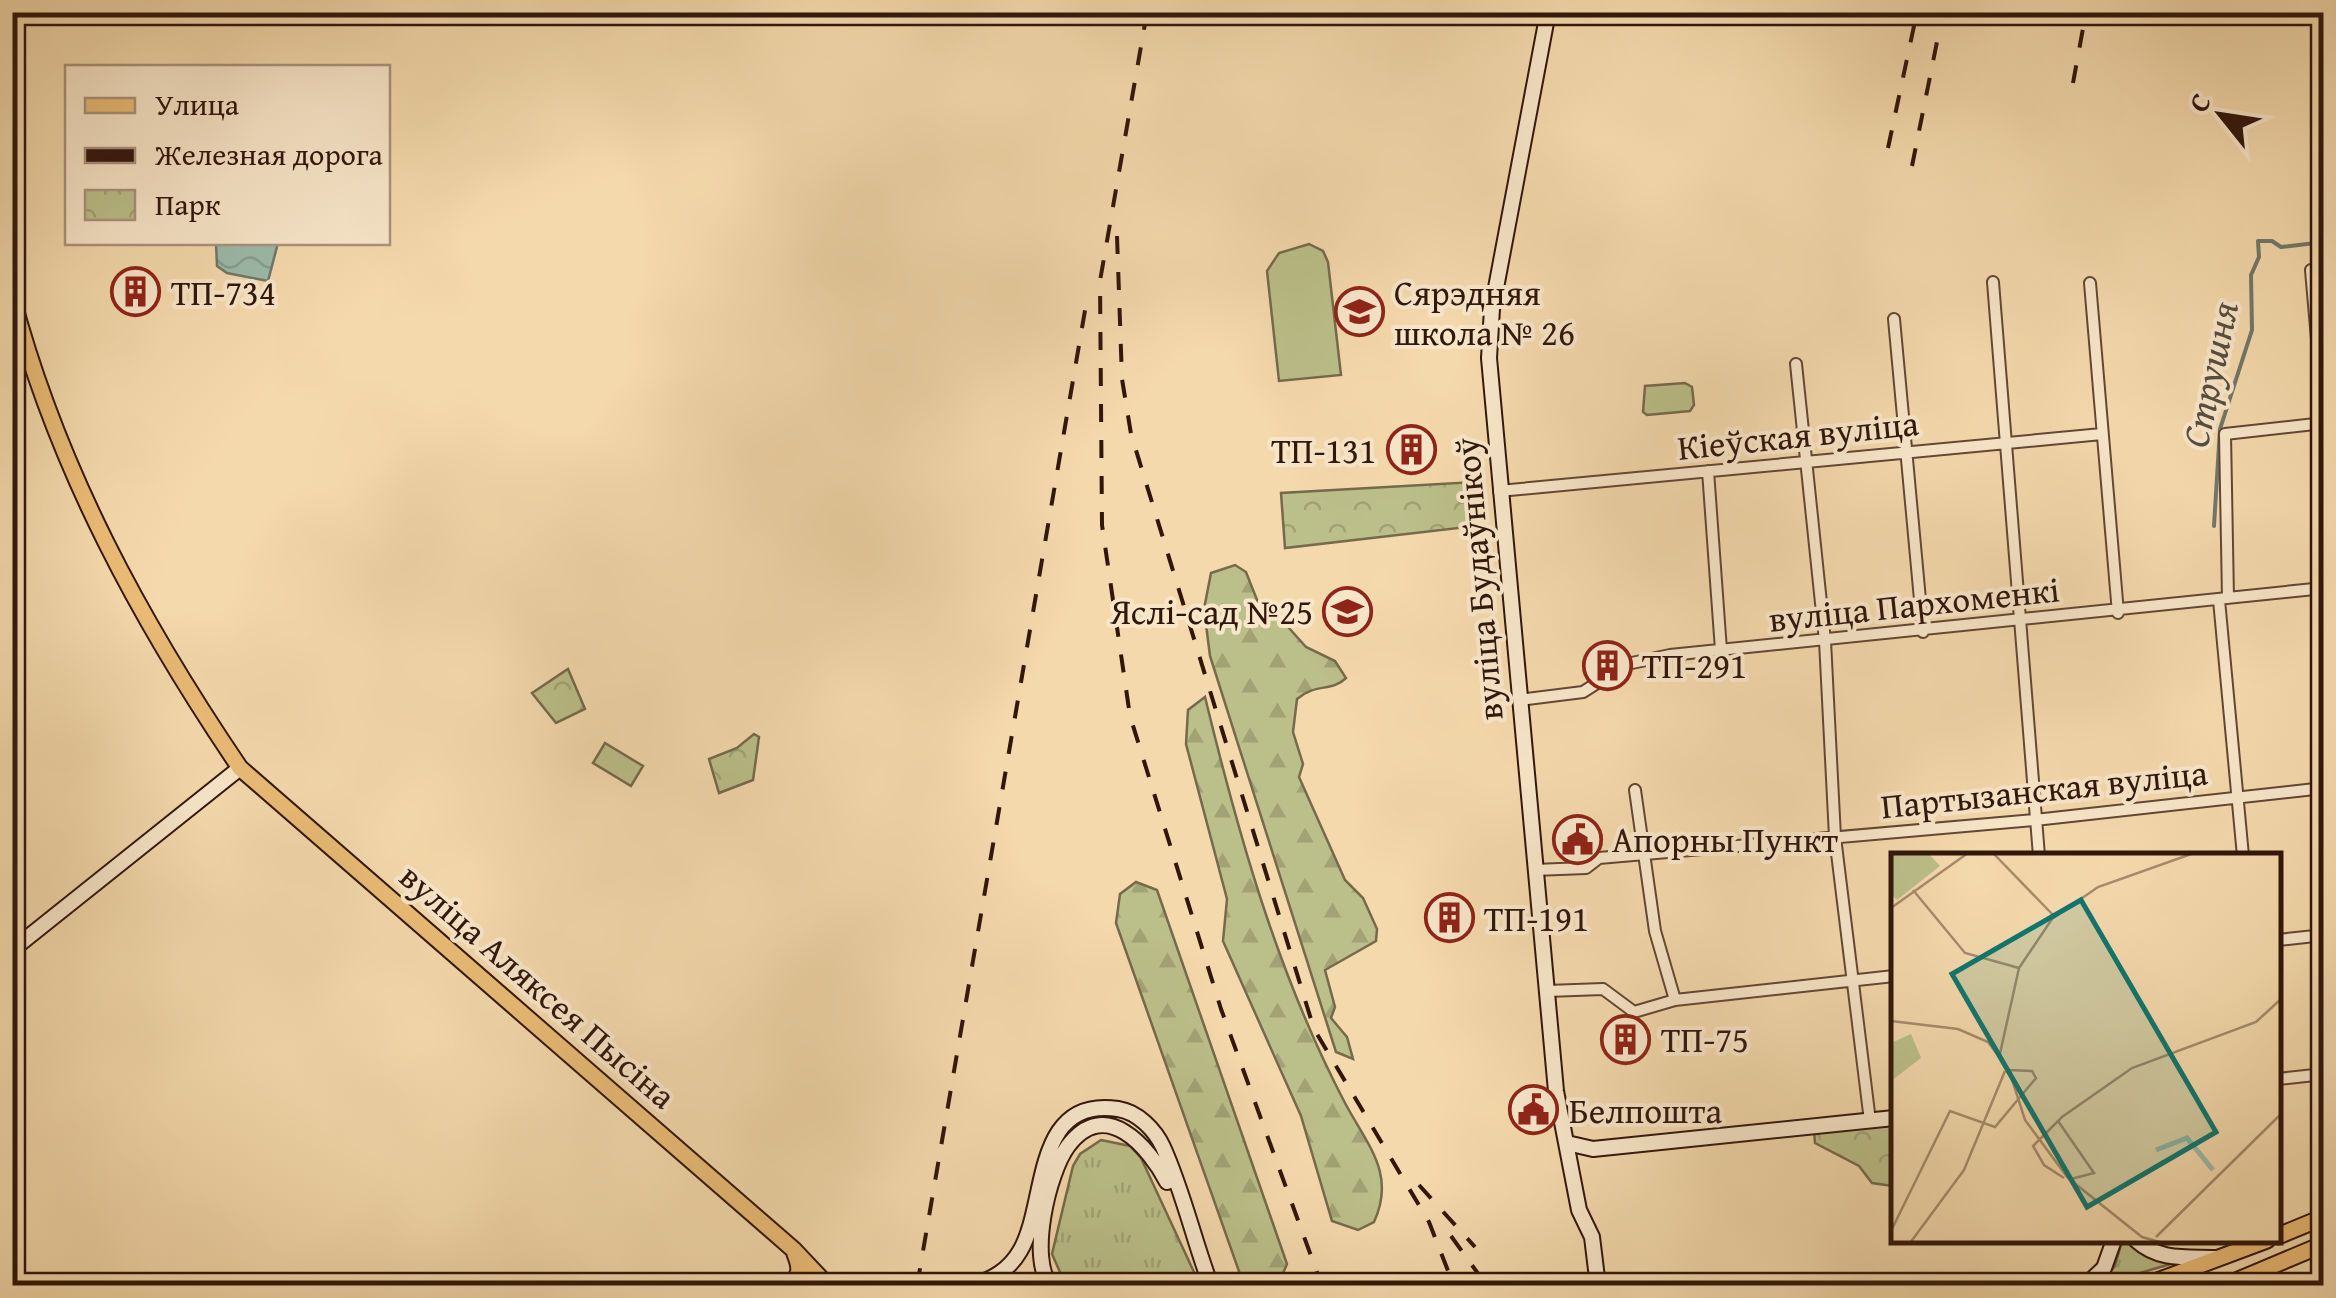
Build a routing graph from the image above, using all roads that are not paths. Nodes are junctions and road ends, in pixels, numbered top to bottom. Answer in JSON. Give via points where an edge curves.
{"nodes":[{"id":1,"x":1548,"y":12,"type":"edge"},
{"id":2,"x":2310,"y":270,"type":"dead end"},
{"id":3,"x":1993,"y":282,"type":"dead end"},
{"id":4,"x":2090,"y":283,"type":"dead end"},
{"id":5,"x":12,"y":298,"type":"edge"},
{"id":6,"x":1894,"y":320,"type":"dead end"},
{"id":7,"x":1796,"y":364,"type":"dead end"},
{"id":8,"x":2324,"y":421,"type":"edge"},
{"id":9,"x":2102,"y":434,"type":"junction"},
{"id":10,"x":2006,"y":443,"type":"junction"},
{"id":11,"x":1907,"y":452,"type":"junction"},
{"id":12,"x":1807,"y":459,"type":"junction"},
{"id":13,"x":1708,"y":471,"type":"junction"},
{"id":14,"x":1499,"y":491,"type":"junction"},
{"id":15,"x":2324,"y":588,"type":"edge"},
{"id":16,"x":2223,"y":599,"type":"junction"},
{"id":17,"x":2118,"y":612,"type":"junction"},
{"id":18,"x":2019,"y":622,"type":"junction"},
{"id":19,"x":1923,"y":632,"type":"junction"},
{"id":20,"x":1825,"y":642,"type":"junction"},
{"id":21,"x":1721,"y":650,"type":"junction"},
{"id":22,"x":1519,"y":700,"type":"junction"},
{"id":23,"x":240,"y":768,"type":"junction"},
{"id":24,"x":2324,"y":788,"type":"edge"},
{"id":25,"x":1635,"y":790,"type":"dead end"},
{"id":26,"x":2236,"y":796,"type":"junction"},
{"id":27,"x":2036,"y":820,"type":"junction"},
{"id":28,"x":1835,"y":837,"type":"junction"},
{"id":29,"x":2039,"y":853,"type":"edge"},
{"id":30,"x":2243,"y":853,"type":"edge"},
{"id":31,"x":1641,"y":854,"type":"junction"},
{"id":32,"x":1534,"y":870,"type":"junction"},
{"id":33,"x":2324,"y":935,"type":"edge"},
{"id":34,"x":2281,"y":940,"type":"edge"},
{"id":35,"x":12,"y":950,"type":"edge"},
{"id":36,"x":1891,"y":976,"type":"edge"},
{"id":37,"x":1852,"y":981,"type":"junction"},
{"id":38,"x":1546,"y":991,"type":"junction"},
{"id":39,"x":1674,"y":1000,"type":"junction"},
{"id":40,"x":2324,"y":1074,"type":"edge"},
{"id":41,"x":2281,"y":1079,"type":"edge"},
{"id":42,"x":1891,"y":1118,"type":"edge"},
{"id":43,"x":1870,"y":1121,"type":"junction"},
{"id":44,"x":1567,"y":1143,"type":"junction"},
{"id":45,"x":2324,"y":1217,"type":"edge"},
{"id":46,"x":1186,"y":1218,"type":"junction"},
{"id":47,"x":2281,"y":1235,"type":"edge"},
{"id":48,"x":2113,"y":1243,"type":"edge"},
{"id":49,"x":2139,"y":1243,"type":"edge"},
{"id":50,"x":2259,"y":1243,"type":"edge"},
{"id":51,"x":2324,"y":1244,"type":"edge"},
{"id":52,"x":794,"y":1250,"type":"junction"},
{"id":53,"x":2221,"y":1258,"type":"junction"},
{"id":54,"x":787,"y":1286,"type":"edge"},
{"id":55,"x":828,"y":1286,"type":"edge"},
{"id":56,"x":922,"y":1286,"type":"edge"},
{"id":57,"x":972,"y":1286,"type":"edge"},
{"id":58,"x":1051,"y":1286,"type":"edge"},
{"id":59,"x":1212,"y":1286,"type":"edge"},
{"id":60,"x":1598,"y":1286,"type":"edge"},
{"id":61,"x":2085,"y":1286,"type":"edge"},
{"id":62,"x":2144,"y":1286,"type":"edge"},
{"id":63,"x":2224,"y":1286,"type":"edge"}],
"edges":[{"from":1,"to":14,"type":"main road","name":"вуліца Будаўнікоў","via":[[1491,318]]},
{"from":2,"to":8,"type":"street"},
{"from":3,"to":10,"type":"street"},
{"from":4,"to":9,"type":"street"},
{"from":5,"to":23,"type":"main road","name":"вуліца Аляксея Пысіна","via":[[90,515],[182,686]]},
{"from":6,"to":11,"type":"street"},
{"from":7,"to":12,"type":"street"},
{"from":8,"to":16,"type":"street","via":[[2226,434]]},
{"from":9,"to":10,"type":"street","name":"Кіеўская вуліца"},
{"from":9,"to":17,"type":"street"},
{"from":10,"to":11,"type":"street","name":"Кіеўская вуліца"},
{"from":10,"to":18,"type":"street"},
{"from":11,"to":12,"type":"street","name":"Кіеўская вуліца"},
{"from":11,"to":19,"type":"street"},
{"from":12,"to":13,"type":"street","name":"Кіеўская вуліца"},
{"from":12,"to":20,"type":"street"},
{"from":13,"to":14,"type":"street","name":"Кіеўская вуліца"},
{"from":13,"to":21,"type":"street"},
{"from":14,"to":22,"type":"main road","name":"вуліца Будаўнікоў"},
{"from":15,"to":16,"type":"street","name":"вуліца Пархоменкі"},
{"from":16,"to":17,"type":"street","name":"вуліца Пархоменкі"},
{"from":16,"to":26,"type":"street"},
{"from":17,"to":18,"type":"street","name":"вуліца Пархоменкі"},
{"from":18,"to":19,"type":"street","name":"вуліца Пархоменкі"},
{"from":18,"to":27,"type":"street"},
{"from":19,"to":20,"type":"street","name":"вуліца Пархоменкі"},
{"from":20,"to":21,"type":"street","name":"вуліца Пархоменкі"},
{"from":20,"to":28,"type":"street"},
{"from":21,"to":22,"type":"street","name":"вуліца Пархоменкі","via":[[1650,658],[1627,664],[1583,692]]},
{"from":22,"to":32,"type":"main road","name":"вуліца Будаўнікоў"},
{"from":23,"to":35,"type":"main road"},
{"from":23,"to":52,"type":"main road","name":"вуліца Аляксея Пысіна"},
{"from":24,"to":26,"type":"street","name":"Партызанская вуліца"},
{"from":25,"to":31,"type":"street"},
{"from":26,"to":27,"type":"street","name":"Партызанская вуліца"},
{"from":26,"to":30,"type":"street"},
{"from":27,"to":28,"type":"street","name":"Партызанская вуліца"},
{"from":27,"to":29,"type":"street"},
{"from":28,"to":31,"type":"street","name":"Партызанская вуліца"},
{"from":28,"to":37,"type":"street"},
{"from":31,"to":32,"type":"street","name":"Партызанская вуліца","via":[[1599,858],[1586,868]]},
{"from":31,"to":39,"type":"street"},
{"from":32,"to":38,"type":"main road","name":"вуліца Будаўнікоў"},
{"from":33,"to":34,"type":"street"},
{"from":36,"to":37,"type":"street"},
{"from":37,"to":39,"type":"street"},
{"from":37,"to":43,"type":"street"},
{"from":38,"to":39,"type":"street","via":[[1603,988],[1634,1012]]},
{"from":38,"to":44,"type":"main road","name":"вуліца Будаўнікоў"},
{"from":40,"to":41,"type":"street"},
{"from":42,"to":43,"type":"main road"},
{"from":43,"to":44,"type":"main road","via":[[1593,1149]]},
{"from":44,"to":60,"type":"main road","name":"вуліца Будаўнікоў"},
{"from":45,"to":47,"type":"main road"},
{"from":46,"to":57,"type":"main road","via":[[1162,1145],[1146,1122],[1122,1110],[1096,1108],[1072,1119],[1056,1137],[1018,1255],[995,1278]]},
{"from":46,"to":58,"type":"main road","via":[[1153,1154],[1134,1134],[1095,1128],[1070,1142],[1058,1164],[1039,1243],[1039,1265]]},
{"from":46,"to":59,"type":"main road"},
{"from":48,"to":61,"type":"main road","via":[[2104,1268]]},
{"from":49,"to":53,"type":"main road","via":[[2165,1256]]},
{"from":50,"to":53,"type":"main road"},
{"from":51,"to":63,"type":"main road"},
{"from":52,"to":54,"type":"main road","via":[[800,1268]]},
{"from":52,"to":55,"type":"main road","name":"вуліца Аляксея Пысіна"},
{"from":53,"to":62,"type":"main road"},
{"from":55,"to":56,"type":"main road","bridge":true}]}
